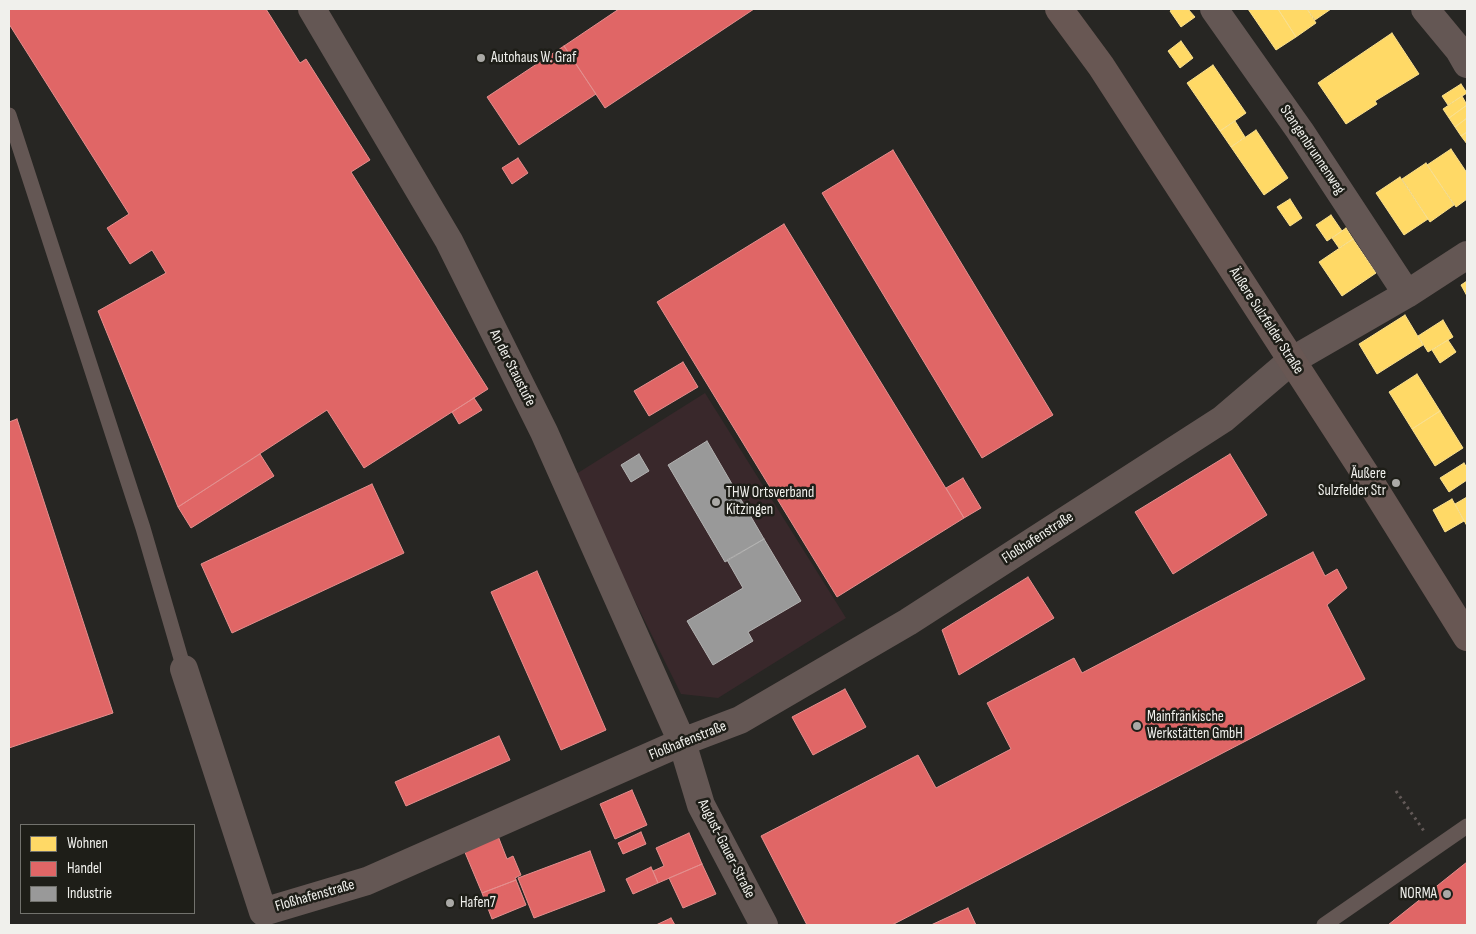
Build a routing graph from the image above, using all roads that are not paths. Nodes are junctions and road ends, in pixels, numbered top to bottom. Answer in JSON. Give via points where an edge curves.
{"nodes":[{"id":1,"x":312,"y":9,"type":"edge"},
{"id":2,"x":1059,"y":9,"type":"edge"},
{"id":3,"x":1214,"y":9,"type":"edge"},
{"id":4,"x":1425,"y":9,"type":"edge"},
{"id":5,"x":1467,"y":64,"type":"edge"},
{"id":6,"x":9,"y":116,"type":"edge"},
{"id":7,"x":1467,"y":255,"type":"edge"},
{"id":8,"x":1407,"y":294,"type":"junction"},
{"id":9,"x":1291,"y":361,"type":"junction"},
{"id":10,"x":1467,"y":636,"type":"edge"},
{"id":11,"x":184,"y":668,"type":"joint"},
{"id":12,"x":682,"y":742,"type":"junction"},
{"id":13,"x":1467,"y":826,"type":"edge"},
{"id":14,"x":764,"y":925,"type":"edge"},
{"id":15,"x":1324,"y":925,"type":"edge"}],
"edges":[{"from":1,"to":12,"type":"street","name":"An der Staustufe","via":[[449,241],[544,432]]},
{"from":2,"to":9,"type":"main road","name":"Äußere Sulzfelder Straße","via":[[1101,66]]},
{"from":3,"to":8,"type":"street","name":"Stangenbrunnenweg","via":[[1300,131]]},
{"from":4,"to":5,"type":"street"},
{"from":6,"to":11,"type":"lane","via":[[143,528]]},
{"from":7,"to":8,"type":"street"},
{"from":8,"to":9,"type":"street"},
{"from":9,"to":10,"type":"main road","name":"Äußere Sulzfelder Straße"},
{"from":9,"to":12,"type":"street","name":"Floßhafenstraße","via":[[1223,419],[908,622],[740,720]]},
{"from":11,"to":12,"type":"street","name":"Floßhafenstraße","via":[[263,912],[367,881]]},
{"from":12,"to":14,"type":"street","name":"August-Gauer-Straße","via":[[701,805]]},
{"from":13,"to":15,"type":"lane"}]}
